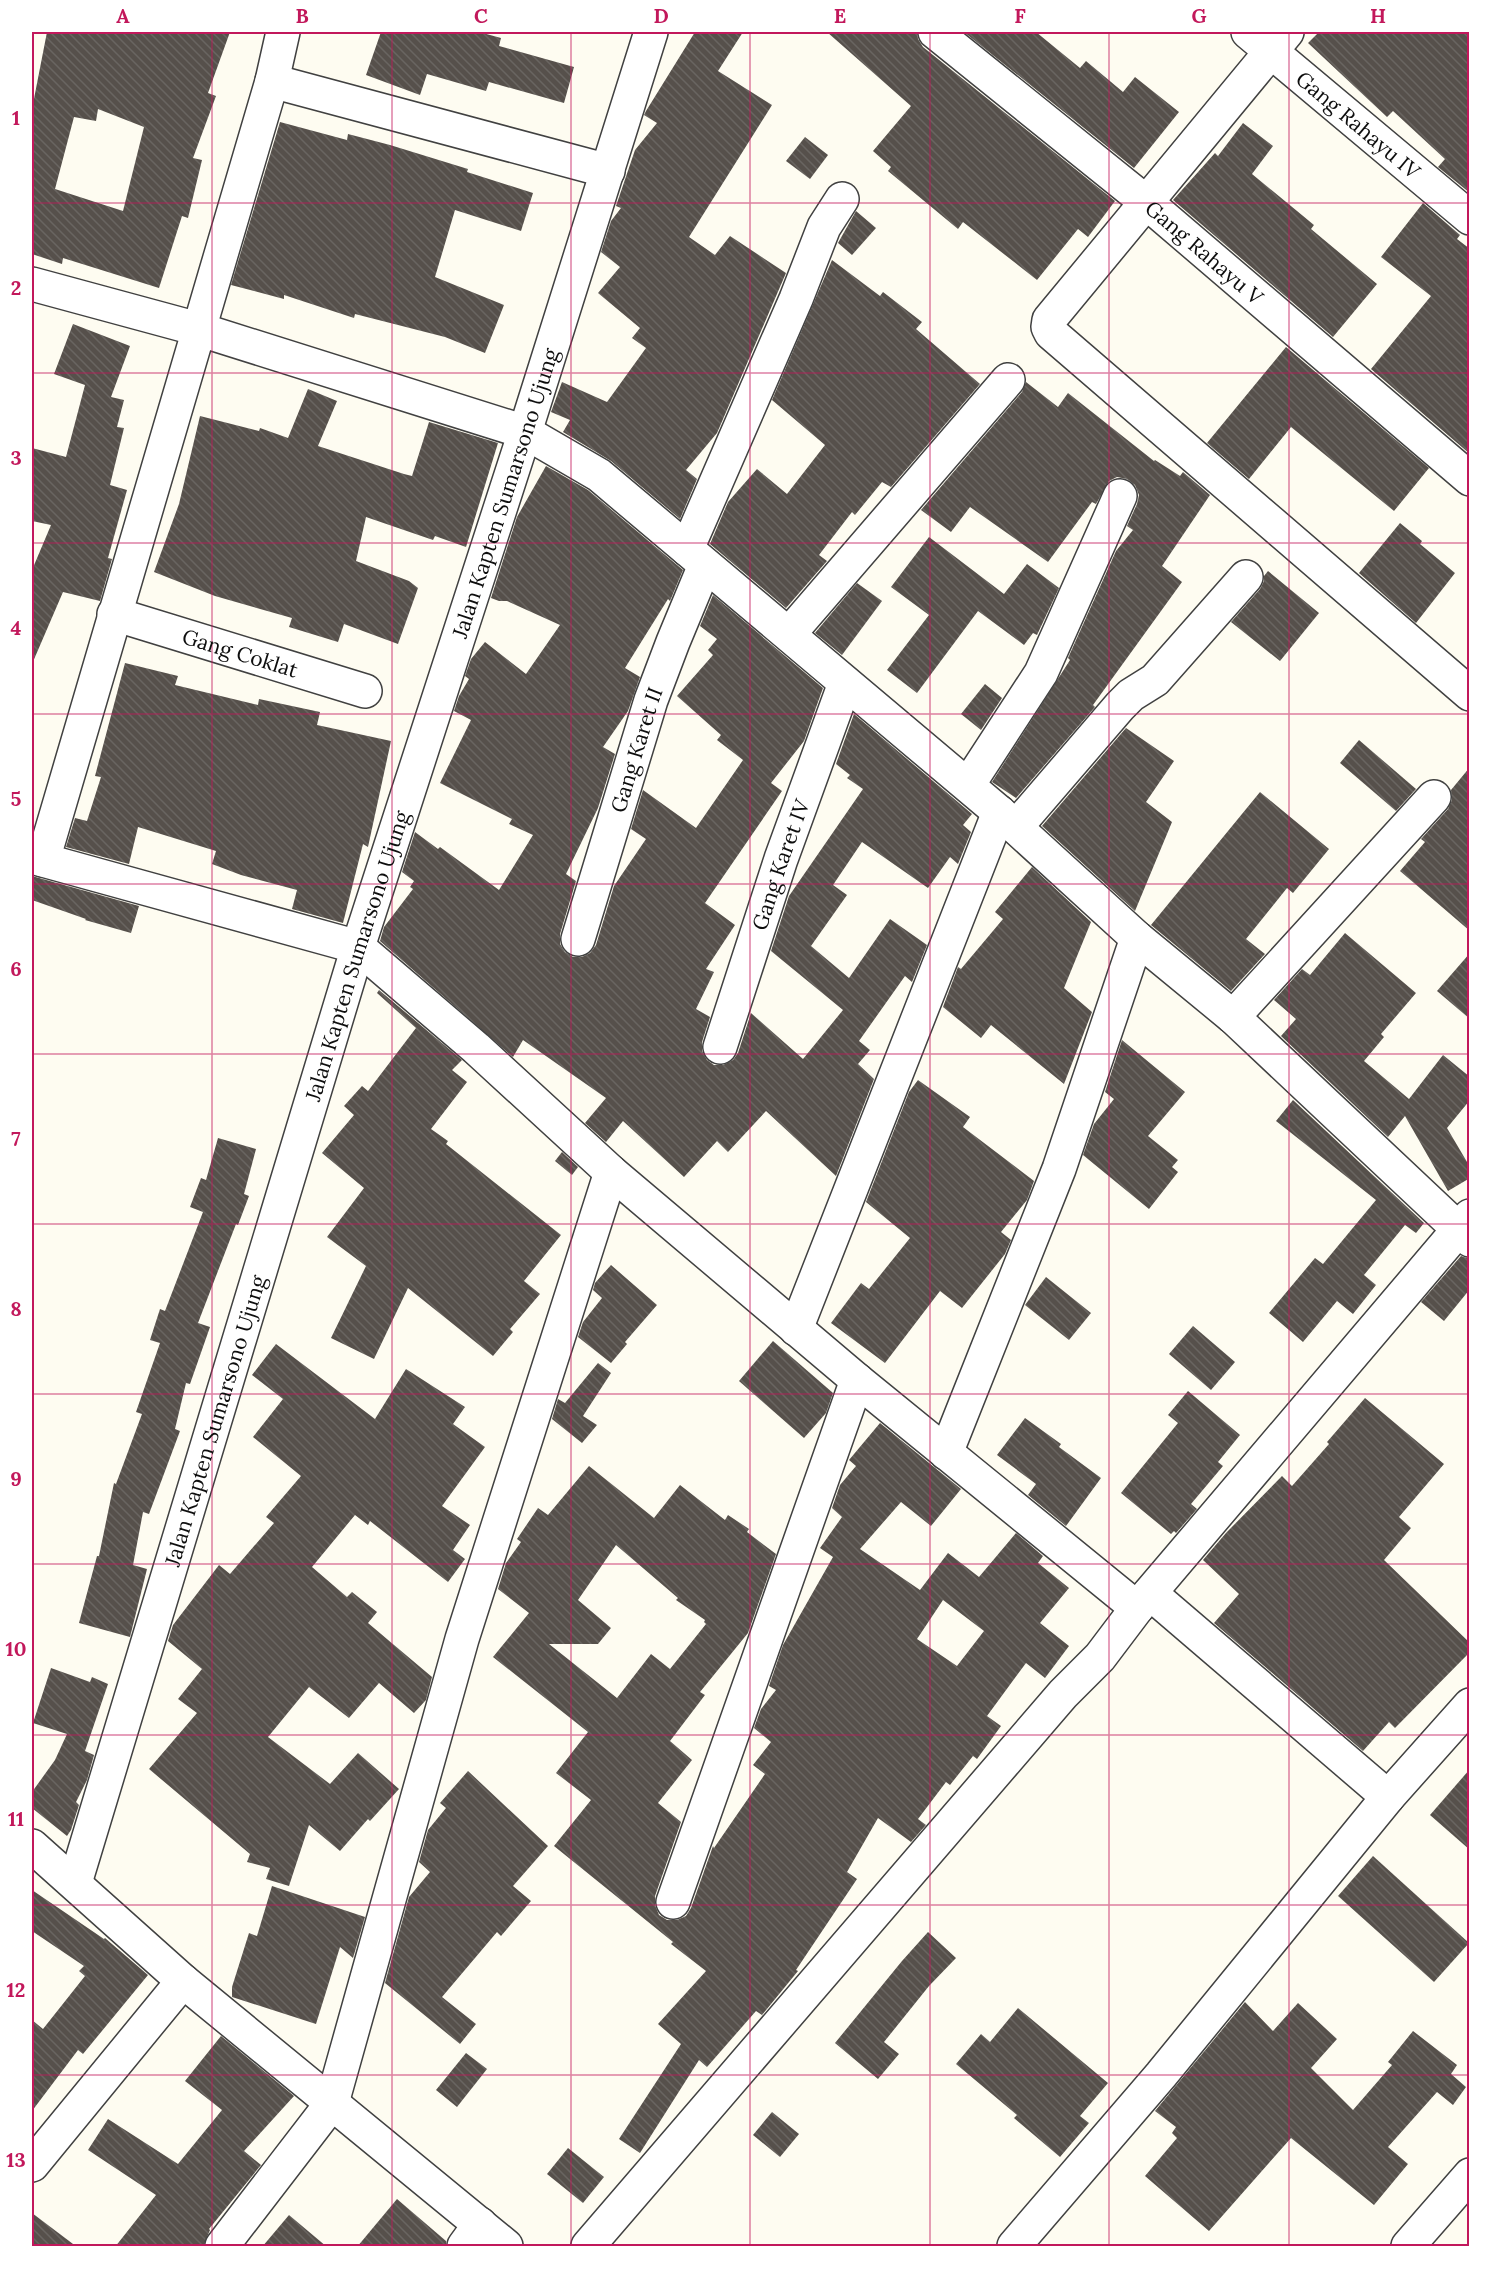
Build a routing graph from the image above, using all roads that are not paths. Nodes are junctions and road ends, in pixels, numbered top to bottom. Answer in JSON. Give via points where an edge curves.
{"nodes":[{"id":1,"x":283,"y":32,"type":"edge"},
{"id":2,"x":651,"y":32,"type":"edge"},
{"id":3,"x":935,"y":32,"type":"edge"},
{"id":4,"x":1269,"y":38,"type":"edge"},
{"id":5,"x":272,"y":81,"type":"junction"},
{"id":6,"x":608,"y":171,"type":"junction"},
{"id":7,"x":842,"y":199,"type":"dead end"},
{"id":8,"x":1146,"y":202,"type":"junction"},
{"id":9,"x":1470,"y":218,"type":"edge"},
{"id":10,"x":32,"y":284,"type":"edge"},
{"id":11,"x":198,"y":329,"type":"junction"},
{"id":12,"x":1008,"y":380,"type":"dead end"},
{"id":13,"x":525,"y":432,"type":"junction"},
{"id":14,"x":1470,"y":479,"type":"edge"},
{"id":15,"x":1120,"y":496,"type":"dead end"},
{"id":16,"x":696,"y":557,"type":"junction"},
{"id":17,"x":1246,"y":577,"type":"dead end"},
{"id":18,"x":114,"y":614,"type":"junction"},
{"id":19,"x":789,"y":634,"type":"junction"},
{"id":20,"x":845,"y":683,"type":"junction"},
{"id":21,"x":365,"y":691,"type":"dead end"},
{"id":22,"x":1470,"y":694,"type":"edge"},
{"id":23,"x":968,"y":785,"type":"junction"},
{"id":24,"x":1434,"y":797,"type":"dead end"},
{"id":25,"x":1007,"y":820,"type":"junction"},
{"id":26,"x":37,"y":859,"type":"edge"},
{"id":27,"x":1137,"y":938,"type":"junction"},
{"id":28,"x":578,"y":939,"type":"dead end"},
{"id":29,"x":358,"y":947,"type":"junction"},
{"id":30,"x":1233,"y":1017,"type":"junction"},
{"id":31,"x":720,"y":1047,"type":"dead end"},
{"id":32,"x":611,"y":1172,"type":"junction"},
{"id":33,"x":1466,"y":1228,"type":"edge"},
{"id":34,"x":796,"y":1329,"type":"junction"},
{"id":35,"x":857,"y":1380,"type":"junction"},
{"id":36,"x":946,"y":1453,"type":"junction"},
{"id":37,"x":1143,"y":1601,"type":"junction"},
{"id":38,"x":1470,"y":1705,"type":"edge"},
{"id":39,"x":1388,"y":1797,"type":"junction"},
{"id":40,"x":32,"y":1846,"type":"edge"},
{"id":41,"x":75,"y":1882,"type":"junction"},
{"id":42,"x":674,"y":1902,"type":"dead end"},
{"id":43,"x":183,"y":1981,"type":"junction"},
{"id":44,"x":332,"y":2103,"type":"junction"},
{"id":45,"x":32,"y":2165,"type":"edge"},
{"id":46,"x":1470,"y":2175,"type":"edge"},
{"id":47,"x":472,"y":2235,"type":"edge"},
{"id":48,"x":222,"y":2247,"type":"edge"},
{"id":49,"x":506,"y":2247,"type":"edge"},
{"id":50,"x":588,"y":2247,"type":"edge"},
{"id":51,"x":1014,"y":2247,"type":"edge"},
{"id":52,"x":1408,"y":2247,"type":"edge"}],
"edges":[{"from":1,"to":5,"type":"street"},
{"from":2,"to":6,"type":"street","name":"Jalan Kapten Sumarsono Ujung"},
{"from":3,"to":8,"type":"street","name":"Gang Rahayu V"},
{"from":4,"to":8,"type":"street"},
{"from":4,"to":9,"type":"street","name":"Gang Rahayu IV"},
{"from":5,"to":6,"type":"street"},
{"from":5,"to":11,"type":"street"},
{"from":6,"to":13,"type":"street","name":"Jalan Kapten Sumarsono Ujung"},
{"from":7,"to":16,"type":"street","name":"Gang Karet II","via":[[824,227]]},
{"from":8,"to":14,"type":"street","name":"Gang Rahayu V"},
{"from":8,"to":22,"type":"street","via":[[1049,320],[1051,333]]},
{"from":10,"to":11,"type":"street"},
{"from":11,"to":13,"type":"street"},
{"from":11,"to":18,"type":"street"},
{"from":12,"to":19,"type":"street"},
{"from":13,"to":16,"type":"street","via":[[598,475]]},
{"from":13,"to":29,"type":"street","name":"Jalan Kapten Sumarsono Ujung"},
{"from":15,"to":23,"type":"street","via":[[1041,673]]},
{"from":16,"to":19,"type":"street"},
{"from":16,"to":28,"type":"street","name":"Gang Karet II","via":[[673,642],[651,700]]},
{"from":17,"to":25,"type":"street","via":[[1155,680],[1131,695]]},
{"from":18,"to":21,"type":"street","name":"Gang Coklat"},
{"from":18,"to":26,"type":"street"},
{"from":19,"to":20,"type":"street"},
{"from":20,"to":23,"type":"street"},
{"from":20,"to":31,"type":"street","name":"Gang Karet IV"},
{"from":23,"to":25,"type":"street"},
{"from":24,"to":30,"type":"street"},
{"from":25,"to":27,"type":"street"},
{"from":25,"to":34,"type":"street"},
{"from":26,"to":29,"type":"street"},
{"from":27,"to":30,"type":"street"},
{"from":27,"to":36,"type":"street","via":[[1059,1169]]},
{"from":29,"to":32,"type":"street"},
{"from":29,"to":41,"type":"street","name":"Jalan Kapten Sumarsono Ujung"},
{"from":30,"to":33,"type":"street"},
{"from":32,"to":34,"type":"street"},
{"from":32,"to":44,"type":"street","via":[[462,1639]]},
{"from":33,"to":37,"type":"street"},
{"from":34,"to":35,"type":"street"},
{"from":35,"to":36,"type":"street"},
{"from":35,"to":42,"type":"street"},
{"from":36,"to":37,"type":"street"},
{"from":37,"to":39,"type":"street"},
{"from":37,"to":50,"type":"street","via":[[1100,1657],[1063,1694]]},
{"from":38,"to":39,"type":"street"},
{"from":39,"to":51,"type":"street","via":[[1161,2075]]},
{"from":40,"to":41,"type":"street"},
{"from":41,"to":43,"type":"street"},
{"from":43,"to":44,"type":"street"},
{"from":43,"to":45,"type":"street"},
{"from":44,"to":47,"type":"street"},
{"from":44,"to":48,"type":"street"},
{"from":46,"to":52,"type":"street"},
{"from":47,"to":49,"type":"street"}]}
